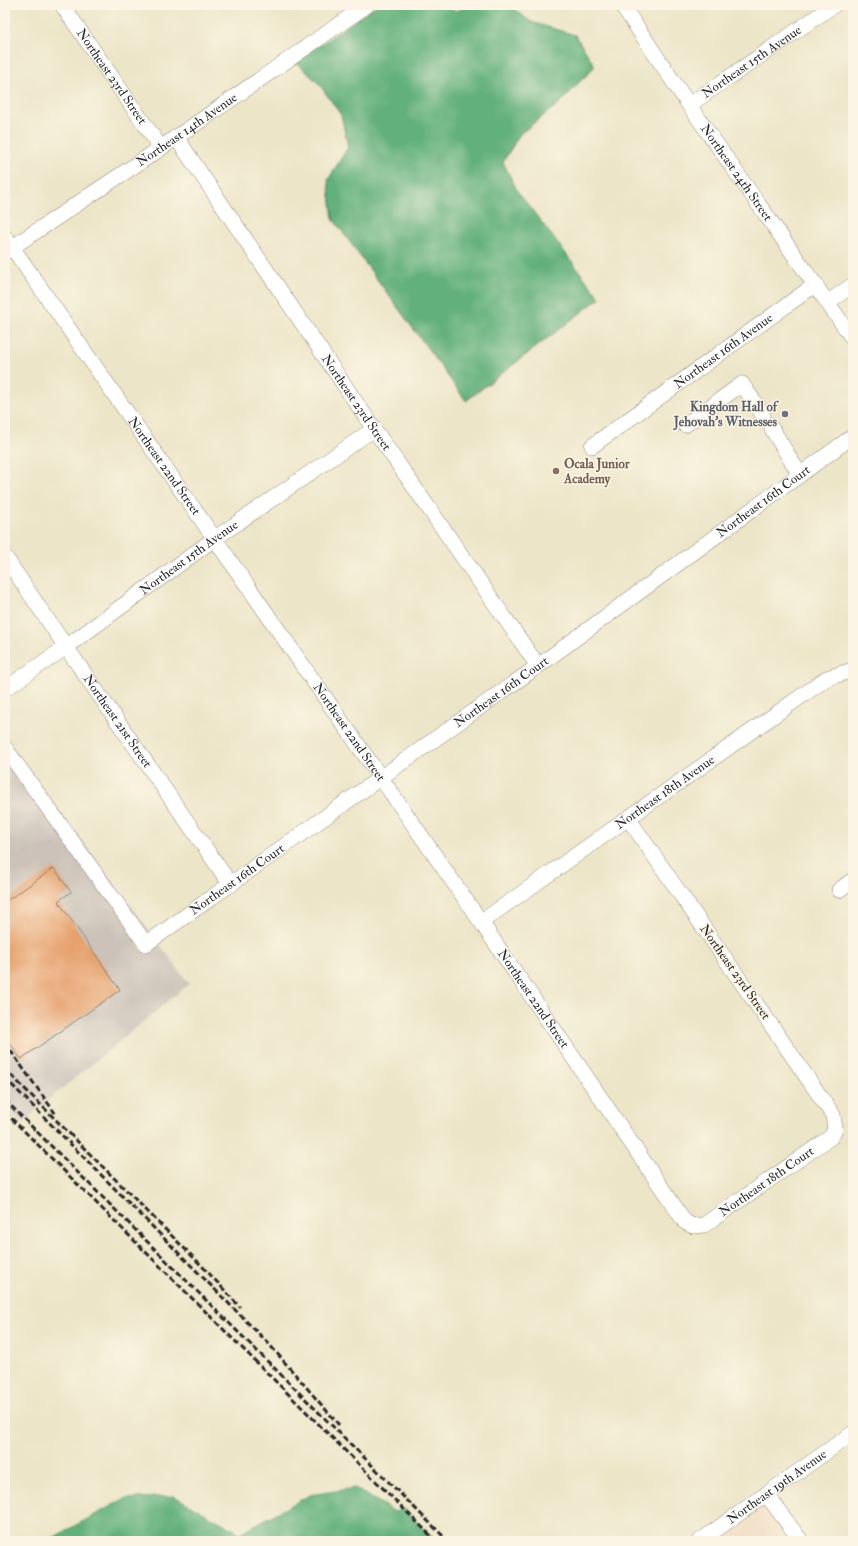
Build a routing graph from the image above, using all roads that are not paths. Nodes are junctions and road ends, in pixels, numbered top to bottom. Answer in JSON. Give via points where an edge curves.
{"nodes":[{"id":1,"x":62,"y":5,"type":"edge"},
{"id":2,"x":367,"y":5,"type":"edge"},
{"id":3,"x":622,"y":5,"type":"edge"},
{"id":4,"x":834,"y":5,"type":"edge"},
{"id":5,"x":689,"y":105,"type":"junction"},
{"id":6,"x":176,"y":137,"type":"junction"},
{"id":7,"x":161,"y":148,"type":"junction"},
{"id":8,"x":7,"y":245,"type":"edge"},
{"id":9,"x":816,"y":284,"type":"junction"},
{"id":10,"x":853,"y":285,"type":"edge"},
{"id":11,"x":828,"y":302,"type":"junction"},
{"id":12,"x":853,"y":339,"type":"edge"},
{"id":13,"x":764,"y":415,"type":"dead end"},
{"id":14,"x":685,"y":425,"type":"dead end"},
{"id":15,"x":374,"y":429,"type":"junction"},
{"id":16,"x":772,"y":429,"type":"dead end"},
{"id":17,"x":853,"y":436,"type":"edge"},
{"id":18,"x":592,"y":446,"type":"dead end"},
{"id":19,"x":800,"y":475,"type":"junction"},
{"id":20,"x":214,"y":539,"type":"junction"},
{"id":21,"x":5,"y":557,"type":"edge"},
{"id":22,"x":66,"y":647,"type":"junction"},
{"id":23,"x":538,"y":666,"type":"junction"},
{"id":24,"x":853,"y":670,"type":"edge"},
{"id":25,"x":5,"y":689,"type":"edge"},
{"id":26,"x":5,"y":748,"type":"edge"},
{"id":27,"x":381,"y":778,"type":"junction"},
{"id":28,"x":628,"y":818,"type":"junction"},
{"id":29,"x":853,"y":880,"type":"edge"},
{"id":30,"x":232,"y":885,"type":"junction"},
{"id":31,"x":839,"y":890,"type":"dead end"},
{"id":32,"x":481,"y":922,"type":"junction"},
{"id":33,"x":835,"y":1129,"type":"joint"},
{"id":34,"x":693,"y":1226,"type":"joint"},
{"id":35,"x":853,"y":1433,"type":"edge"},
{"id":36,"x":766,"y":1494,"type":"junction"},
{"id":37,"x":700,"y":1541,"type":"edge"},
{"id":38,"x":801,"y":1541,"type":"edge"}],
"edges":[{"from":1,"to":7,"type":"street","name":"Northeast 23rd Street"},
{"from":2,"to":6,"type":"street","name":"Northeast 14th Avenue"},
{"from":3,"to":5,"type":"street","name":"Northeast 24th Street"},
{"from":4,"to":5,"type":"street","name":"Northeast 15th Avenue"},
{"from":5,"to":9,"type":"street","name":"Northeast 24th Street"},
{"from":6,"to":7,"type":"street","name":"Northeast 14th Avenue"},
{"from":6,"to":15,"type":"street","name":"Northeast 23rd Street"},
{"from":7,"to":8,"type":"street","name":"Northeast 14th Avenue"},
{"from":8,"to":20,"type":"street","name":"Northeast 22nd Street"},
{"from":9,"to":11,"type":"street","name":"Northeast 24th Street"},
{"from":9,"to":18,"type":"street","name":"Northeast 16th Avenue"},
{"from":10,"to":11,"type":"street"},
{"from":11,"to":12,"type":"street","name":"Northeast 24th Street"},
{"from":13,"to":14,"type":"street","via":[[742,384]]},
{"from":15,"to":20,"type":"street","name":"Northeast 15th Avenue"},
{"from":15,"to":23,"type":"street","name":"Northeast 23rd Street"},
{"from":16,"to":19,"type":"street"},
{"from":17,"to":19,"type":"street","name":"Northeast 16th Court"},
{"from":19,"to":23,"type":"street","name":"Northeast 16th Court"},
{"from":20,"to":22,"type":"street","name":"Northeast 15th Avenue"},
{"from":20,"to":27,"type":"street","name":"Northeast 22nd Street"},
{"from":21,"to":22,"type":"street","name":"Northeast 21st Street"},
{"from":22,"to":25,"type":"street","name":"Northeast 15th Avenue"},
{"from":22,"to":30,"type":"street","name":"Northeast 21st Street"},
{"from":23,"to":27,"type":"street","name":"Northeast 16th Court"},
{"from":24,"to":28,"type":"street","name":"Northeast 18th Avenue","via":[[827,678]]},
{"from":26,"to":30,"type":"street","name":"Northeast 16th Court","via":[[146,944]]},
{"from":27,"to":30,"type":"street","name":"Northeast 16th Court"},
{"from":27,"to":32,"type":"street","name":"Northeast 22nd Street"},
{"from":28,"to":32,"type":"street","name":"Northeast 18th Avenue"},
{"from":28,"to":33,"type":"street","name":"Northeast 23rd Street","via":[[833,1115]]},
{"from":29,"to":31,"type":"street"},
{"from":32,"to":34,"type":"street","name":"Northeast 22nd Street","via":[[685,1222]]},
{"from":33,"to":34,"type":"street","name":"Northeast 18th Court","via":[[831,1137],[704,1225]]},
{"from":35,"to":36,"type":"street","name":"Northeast 19th Avenue"},
{"from":36,"to":37,"type":"street","name":"Northeast 19th Avenue"},
{"from":36,"to":38,"type":"street"}]}
